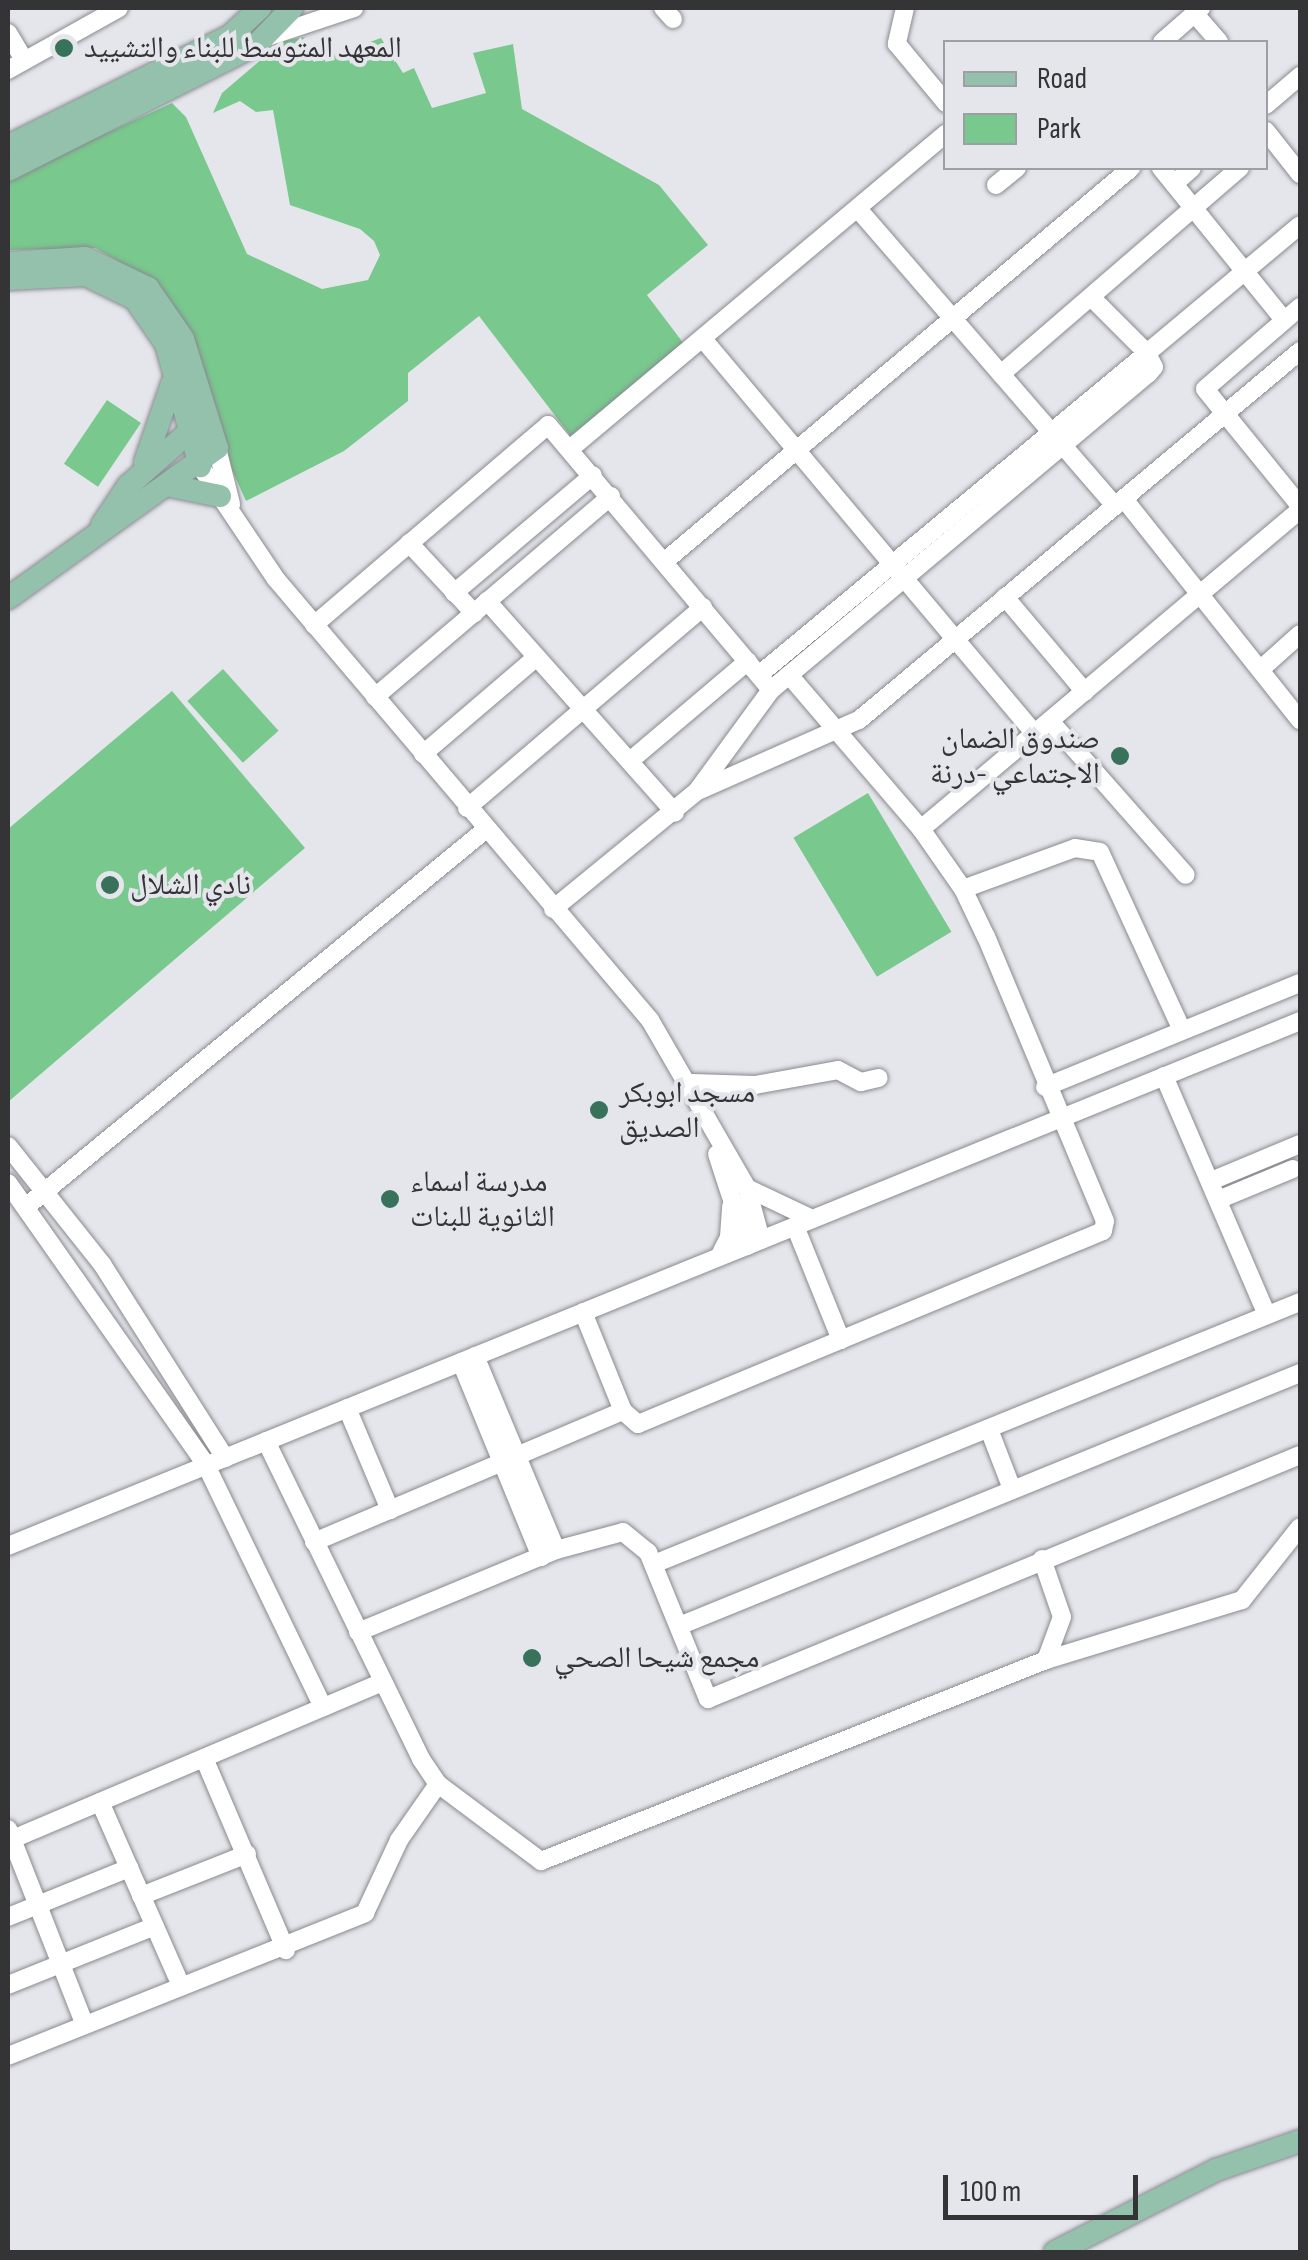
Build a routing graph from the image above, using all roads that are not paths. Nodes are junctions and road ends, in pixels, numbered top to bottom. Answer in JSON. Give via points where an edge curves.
{"nodes":[{"id":1,"x":118,"y":8,"type":"edge"},
{"id":2,"x":260,"y":8,"type":"edge"},
{"id":3,"x":292,"y":8,"type":"edge"},
{"id":4,"x":905,"y":8,"type":"edge"},
{"id":5,"x":343,"y":9,"type":"edge"},
{"id":6,"x":1198,"y":10,"type":"edge"},
{"id":7,"x":8,"y":33,"type":"edge"},
{"id":8,"x":267,"y":37,"type":"junction"},
{"id":9,"x":1164,"y":40,"type":"edge"},
{"id":10,"x":1218,"y":40,"type":"edge"},
{"id":11,"x":16,"y":65,"type":"edge"},
{"id":12,"x":1300,"y":76,"type":"edge"},
{"id":13,"x":943,"y":99,"type":"edge"},
{"id":14,"x":1268,"y":101,"type":"edge"},
{"id":15,"x":943,"y":137,"type":"edge"},
{"id":16,"x":1268,"y":139,"type":"edge"},
{"id":17,"x":8,"y":146,"type":"edge"},
{"id":18,"x":1294,"y":153,"type":"edge"},
{"id":19,"x":8,"y":170,"type":"edge"},
{"id":20,"x":1015,"y":170,"type":"edge"},
{"id":21,"x":1128,"y":170,"type":"edge"},
{"id":22,"x":1162,"y":170,"type":"edge"},
{"id":23,"x":1190,"y":170,"type":"edge"},
{"id":24,"x":1238,"y":170,"type":"edge"},
{"id":25,"x":1300,"y":174,"type":"edge"},
{"id":26,"x":1174,"y":184,"type":"junction"},
{"id":27,"x":996,"y":185,"type":"dead end"},
{"id":28,"x":1192,"y":208,"type":"junction"},
{"id":29,"x":858,"y":209,"type":"junction"},
{"id":30,"x":1300,"y":225,"type":"edge"},
{"id":31,"x":8,"y":263,"type":"edge"},
{"id":32,"x":1242,"y":270,"type":"junction"},
{"id":33,"x":8,"y":279,"type":"edge"},
{"id":34,"x":1091,"y":296,"type":"junction"},
{"id":35,"x":1300,"y":307,"type":"edge"},
{"id":36,"x":954,"y":320,"type":"junction"},
{"id":37,"x":1284,"y":320,"type":"junction"},
{"id":38,"x":702,"y":338,"type":"junction"},
{"id":39,"x":1300,"y":351,"type":"edge"},
{"id":40,"x":1148,"y":353,"type":"junction"},
{"id":41,"x":1000,"y":374,"type":"junction"},
{"id":42,"x":174,"y":376,"type":"junction"},
{"id":43,"x":1224,"y":415,"type":"junction"},
{"id":44,"x":209,"y":421,"type":"junction"},
{"id":45,"x":186,"y":430,"type":"junction"},
{"id":46,"x":1056,"y":440,"type":"junction"},
{"id":47,"x":217,"y":448,"type":"junction"},
{"id":48,"x":570,"y":448,"type":"junction"},
{"id":49,"x":796,"y":454,"type":"junction"},
{"id":50,"x":200,"y":466,"type":"junction"},
{"id":51,"x":140,"y":475,"type":"junction"},
{"id":52,"x":593,"y":475,"type":"junction"},
{"id":53,"x":171,"y":486,"type":"junction"},
{"id":54,"x":611,"y":496,"type":"junction"},
{"id":55,"x":1120,"y":502,"type":"junction"},
{"id":56,"x":226,"y":503,"type":"junction"},
{"id":57,"x":1300,"y":508,"type":"edge"},
{"id":58,"x":102,"y":526,"type":"junction"},
{"id":59,"x":410,"y":543,"type":"junction"},
{"id":60,"x":665,"y":562,"type":"junction"},
{"id":61,"x":897,"y":575,"type":"junction"},
{"id":62,"x":454,"y":593,"type":"junction"},
{"id":63,"x":1201,"y":594,"type":"junction"},
{"id":64,"x":1006,"y":597,"type":"junction"},
{"id":65,"x":8,"y":598,"type":"edge"},
{"id":66,"x":480,"y":607,"type":"junction"},
{"id":67,"x":702,"y":607,"type":"junction"},
{"id":68,"x":314,"y":624,"type":"junction"},
{"id":69,"x":1300,"y":634,"type":"edge"},
{"id":70,"x":952,"y":642,"type":"junction"},
{"id":71,"x":533,"y":660,"type":"junction"},
{"id":72,"x":754,"y":667,"type":"junction"},
{"id":73,"x":1261,"y":668,"type":"junction"},
{"id":74,"x":789,"y":676,"type":"junction"},
{"id":75,"x":771,"y":690,"type":"junction"},
{"id":76,"x":1085,"y":692,"type":"junction"},
{"id":77,"x":375,"y":697,"type":"junction"},
{"id":78,"x":582,"y":710,"type":"junction"},
{"id":79,"x":1299,"y":713,"type":"edge"},
{"id":80,"x":1050,"y":721,"type":"junction"},
{"id":81,"x":839,"y":734,"type":"junction"},
{"id":82,"x":1035,"y":734,"type":"junction"},
{"id":83,"x":423,"y":754,"type":"junction"},
{"id":84,"x":631,"y":760,"type":"junction"},
{"id":85,"x":697,"y":791,"type":"junction"},
{"id":86,"x":467,"y":808,"type":"junction"},
{"id":87,"x":675,"y":813,"type":"junction"},
{"id":88,"x":921,"y":829,"type":"junction"},
{"id":89,"x":485,"y":830,"type":"junction"},
{"id":90,"x":1186,"y":875,"type":"dead end"},
{"id":91,"x":963,"y":888,"type":"junction"},
{"id":92,"x":553,"y":909,"type":"junction"},
{"id":93,"x":1300,"y":983,"type":"edge"},
{"id":94,"x":1300,"y":1021,"type":"edge"},
{"id":95,"x":1182,"y":1030,"type":"junction"},
{"id":96,"x":1164,"y":1076,"type":"junction"},
{"id":97,"x":879,"y":1078,"type":"dead end"},
{"id":98,"x":692,"y":1083,"type":"junction"},
{"id":99,"x":1045,"y":1086,"type":"junction"},
{"id":100,"x":1060,"y":1119,"type":"junction"},
{"id":101,"x":8,"y":1146,"type":"edge"},
{"id":102,"x":1293,"y":1147,"type":"edge"},
{"id":103,"x":1297,"y":1177,"type":"edge"},
{"id":104,"x":1211,"y":1181,"type":"junction"},
{"id":105,"x":8,"y":1183,"type":"edge"},
{"id":106,"x":738,"y":1190,"type":"junction"},
{"id":107,"x":46,"y":1191,"type":"junction"},
{"id":108,"x":1218,"y":1200,"type":"junction"},
{"id":109,"x":27,"y":1206,"type":"junction"},
{"id":110,"x":804,"y":1223,"type":"junction"},
{"id":111,"x":754,"y":1243,"type":"junction"},
{"id":112,"x":718,"y":1257,"type":"junction"},
{"id":113,"x":1300,"y":1302,"type":"edge"},
{"id":114,"x":583,"y":1312,"type":"junction"},
{"id":115,"x":1267,"y":1315,"type":"junction"},
{"id":116,"x":841,"y":1340,"type":"junction"},
{"id":117,"x":468,"y":1359,"type":"junction"},
{"id":118,"x":1300,"y":1373,"type":"edge"},
{"id":119,"x":348,"y":1408,"type":"junction"},
{"id":120,"x":623,"y":1412,"type":"junction"},
{"id":121,"x":990,"y":1432,"type":"junction"},
{"id":122,"x":266,"y":1441,"type":"junction"},
{"id":123,"x":1300,"y":1455,"type":"edge"},
{"id":124,"x":224,"y":1458,"type":"junction"},
{"id":125,"x":509,"y":1459,"type":"junction"},
{"id":126,"x":206,"y":1465,"type":"junction"},
{"id":127,"x":1012,"y":1489,"type":"junction"},
{"id":128,"x":390,"y":1510,"type":"junction"},
{"id":129,"x":1300,"y":1527,"type":"edge"},
{"id":130,"x":314,"y":1542,"type":"junction"},
{"id":131,"x":8,"y":1546,"type":"edge"},
{"id":132,"x":549,"y":1554,"type":"junction"},
{"id":133,"x":1042,"y":1558,"type":"junction"},
{"id":134,"x":654,"y":1564,"type":"junction"},
{"id":135,"x":679,"y":1626,"type":"junction"},
{"id":136,"x":358,"y":1632,"type":"junction"},
{"id":137,"x":1046,"y":1660,"type":"junction"},
{"id":138,"x":383,"y":1682,"type":"junction"},
{"id":139,"x":323,"y":1707,"type":"junction"},
{"id":140,"x":204,"y":1758,"type":"junction"},
{"id":141,"x":438,"y":1784,"type":"junction"},
{"id":142,"x":100,"y":1802,"type":"junction"},
{"id":143,"x":9,"y":1837,"type":"edge"},
{"id":144,"x":246,"y":1854,"type":"junction"},
{"id":145,"x":129,"y":1868,"type":"junction"},
{"id":146,"x":142,"y":1896,"type":"junction"},
{"id":147,"x":38,"y":1904,"type":"junction"},
{"id":148,"x":8,"y":1917,"type":"edge"},
{"id":149,"x":154,"y":1926,"type":"junction"},
{"id":150,"x":286,"y":1950,"type":"junction"},
{"id":151,"x":62,"y":1963,"type":"junction"},
{"id":152,"x":8,"y":1985,"type":"edge"},
{"id":153,"x":181,"y":1986,"type":"junction"},
{"id":154,"x":84,"y":2023,"type":"junction"},
{"id":155,"x":8,"y":2056,"type":"edge"},
{"id":156,"x":1300,"y":2140,"type":"edge"},
{"id":157,"x":1055,"y":2252,"type":"edge"}],
"edges":[{"from":1,"to":11,"type":"street"},
{"from":2,"to":17,"type":"main road","via":[[230,36]]},
{"from":3,"to":8,"type":"main road"},
{"from":4,"to":13,"type":"street","via":[[898,44]]},
{"from":5,"to":8,"type":"street"},
{"from":6,"to":9,"type":"street"},
{"from":6,"to":10,"type":"street"},
{"from":7,"to":11,"type":"street"},
{"from":8,"to":19,"type":"main road"},
{"from":12,"to":14,"type":"street"},
{"from":15,"to":29,"type":"street"},
{"from":16,"to":18,"type":"street"},
{"from":18,"to":25,"type":"street"},
{"from":20,"to":27,"type":"street"},
{"from":21,"to":36,"type":"street"},
{"from":22,"to":26,"type":"street"},
{"from":23,"to":26,"type":"street"},
{"from":24,"to":28,"type":"street"},
{"from":26,"to":28,"type":"street"},
{"from":28,"to":32,"type":"street"},
{"from":28,"to":34,"type":"street"},
{"from":29,"to":36,"type":"street"},
{"from":29,"to":38,"type":"street"},
{"from":30,"to":32,"type":"street"},
{"from":31,"to":44,"type":"main road","via":[[85,258],[136,278],[176,324]]},
{"from":32,"to":37,"type":"street"},
{"from":32,"to":40,"type":"street"},
{"from":33,"to":42,"type":"main road","via":[[72,273],[112,284],[154,320]]},
{"from":34,"to":40,"type":"street"},
{"from":34,"to":41,"type":"street"},
{"from":35,"to":37,"type":"street"},
{"from":36,"to":41,"type":"street"},
{"from":36,"to":49,"type":"street"},
{"from":37,"to":43,"type":"street","via":[[1208,385],[1206,394]]},
{"from":38,"to":48,"type":"street"},
{"from":38,"to":49,"type":"street"},
{"from":39,"to":43,"type":"street"},
{"from":40,"to":46,"type":"street","via":[[1154,367],[1148,374]]},
{"from":41,"to":46,"type":"street"},
{"from":42,"to":45,"type":"main road"},
{"from":42,"to":51,"type":"main road"},
{"from":43,"to":55,"type":"street"},
{"from":43,"to":57,"type":"street"},
{"from":44,"to":45,"type":"main road"},
{"from":44,"to":47,"type":"main road"},
{"from":45,"to":50,"type":"main road"},
{"from":45,"to":51,"type":"main road"},
{"from":46,"to":55,"type":"street"},
{"from":46,"to":61,"type":"street"},
{"from":47,"to":50,"type":"main road"},
{"from":47,"to":56,"type":"street"},
{"from":48,"to":52,"type":"street"},
{"from":48,"to":59,"type":"street","via":[[548,424]]},
{"from":49,"to":60,"type":"street"},
{"from":49,"to":61,"type":"street"},
{"from":50,"to":53,"type":"main road"},
{"from":50,"to":56,"type":"street"},
{"from":51,"to":58,"type":"main road"},
{"from":52,"to":54,"type":"street"},
{"from":52,"to":62,"type":"street"},
{"from":53,"to":56,"type":"main road"},
{"from":53,"to":58,"type":"main road"},
{"from":54,"to":60,"type":"street"},
{"from":54,"to":66,"type":"street"},
{"from":55,"to":63,"type":"street"},
{"from":55,"to":64,"type":"street"},
{"from":56,"to":68,"type":"street"},
{"from":57,"to":63,"type":"street"},
{"from":58,"to":65,"type":"main road"},
{"from":59,"to":62,"type":"street"},
{"from":59,"to":68,"type":"street"},
{"from":60,"to":67,"type":"street"},
{"from":61,"to":70,"type":"street"},
{"from":61,"to":72,"type":"street"},
{"from":61,"to":74,"type":"street"},
{"from":62,"to":66,"type":"street"},
{"from":63,"to":73,"type":"street"},
{"from":63,"to":76,"type":"street"},
{"from":64,"to":70,"type":"street"},
{"from":64,"to":76,"type":"street"},
{"from":66,"to":71,"type":"street"},
{"from":66,"to":77,"type":"street"},
{"from":67,"to":72,"type":"street"},
{"from":67,"to":78,"type":"street"},
{"from":68,"to":77,"type":"street"},
{"from":69,"to":73,"type":"street"},
{"from":70,"to":81,"type":"street"},
{"from":70,"to":82,"type":"street"},
{"from":71,"to":78,"type":"street"},
{"from":71,"to":83,"type":"street"},
{"from":72,"to":75,"type":"street"},
{"from":72,"to":84,"type":"street"},
{"from":73,"to":79,"type":"street"},
{"from":74,"to":75,"type":"street"},
{"from":74,"to":81,"type":"street"},
{"from":75,"to":85,"type":"street"},
{"from":76,"to":80,"type":"street"},
{"from":77,"to":83,"type":"street"},
{"from":78,"to":84,"type":"street"},
{"from":78,"to":86,"type":"street"},
{"from":80,"to":82,"type":"street"},
{"from":80,"to":90,"type":"street"},
{"from":81,"to":85,"type":"street"},
{"from":81,"to":88,"type":"street"},
{"from":82,"to":88,"type":"street"},
{"from":83,"to":86,"type":"street"},
{"from":84,"to":87,"type":"street"},
{"from":85,"to":87,"type":"street"},
{"from":86,"to":89,"type":"street"},
{"from":87,"to":92,"type":"street"},
{"from":88,"to":91,"type":"street"},
{"from":89,"to":92,"type":"street"},
{"from":89,"to":107,"type":"street"},
{"from":91,"to":95,"type":"street","via":[[1075,848],[1100,852]]},
{"from":91,"to":99,"type":"street"},
{"from":92,"to":98,"type":"street","via":[[650,1020]]},
{"from":93,"to":95,"type":"street"},
{"from":94,"to":96,"type":"street"},
{"from":95,"to":99,"type":"street"},
{"from":96,"to":100,"type":"street"},
{"from":96,"to":104,"type":"street"},
{"from":97,"to":98,"type":"street","via":[[861,1082],[838,1070],[775,1084]]},
{"from":98,"to":106,"type":"street"},
{"from":99,"to":100,"type":"street"},
{"from":100,"to":110,"type":"street"},
{"from":100,"to":116,"type":"street","via":[[1105,1220],[1103,1231]]},
{"from":101,"to":107,"type":"street"},
{"from":102,"to":103,"type":"street"},
{"from":102,"to":104,"type":"street"},
{"from":103,"to":108,"type":"street"},
{"from":104,"to":108,"type":"street"},
{"from":105,"to":109,"type":"street"},
{"from":106,"to":110,"type":"street"},
{"from":106,"to":111,"type":"street"},
{"from":106,"to":112,"type":"street"},
{"from":107,"to":109,"type":"street"},
{"from":107,"to":124,"type":"street","via":[[102,1264]]},
{"from":108,"to":115,"type":"street"},
{"from":109,"to":126,"type":"street"},
{"from":110,"to":111,"type":"street"},
{"from":110,"to":116,"type":"street"},
{"from":111,"to":112,"type":"street"},
{"from":112,"to":114,"type":"street"},
{"from":113,"to":115,"type":"street"},
{"from":114,"to":117,"type":"street"},
{"from":114,"to":120,"type":"street"},
{"from":115,"to":121,"type":"street"},
{"from":116,"to":120,"type":"street","via":[[638,1424]]},
{"from":117,"to":119,"type":"street"},
{"from":117,"to":125,"type":"street"},
{"from":118,"to":127,"type":"street"},
{"from":119,"to":122,"type":"street"},
{"from":119,"to":128,"type":"street"},
{"from":120,"to":125,"type":"street"},
{"from":121,"to":127,"type":"street"},
{"from":121,"to":134,"type":"street"},
{"from":122,"to":124,"type":"street"},
{"from":122,"to":130,"type":"street"},
{"from":123,"to":133,"type":"street"},
{"from":124,"to":126,"type":"street"},
{"from":125,"to":128,"type":"street"},
{"from":125,"to":132,"type":"street"},
{"from":126,"to":131,"type":"street"},
{"from":126,"to":139,"type":"street"},
{"from":127,"to":135,"type":"street"},
{"from":128,"to":130,"type":"street"},
{"from":129,"to":137,"type":"street","via":[[1242,1600]]},
{"from":130,"to":136,"type":"street"},
{"from":132,"to":134,"type":"street","via":[[622,1532],[642,1544]]},
{"from":132,"to":136,"type":"street"},
{"from":133,"to":135,"type":"street","via":[[708,1699]]},
{"from":133,"to":137,"type":"street","via":[[1062,1617]]},
{"from":134,"to":135,"type":"street"},
{"from":136,"to":138,"type":"street"},
{"from":137,"to":141,"type":"street","via":[[541,1862]]},
{"from":138,"to":139,"type":"street"},
{"from":138,"to":141,"type":"street"},
{"from":139,"to":140,"type":"street"},
{"from":140,"to":142,"type":"street"},
{"from":140,"to":144,"type":"street"},
{"from":141,"to":150,"type":"street","via":[[398,1840],[371,1909]]},
{"from":142,"to":143,"type":"street"},
{"from":142,"to":145,"type":"street"},
{"from":143,"to":147,"type":"street"},
{"from":144,"to":146,"type":"street"},
{"from":144,"to":150,"type":"street"},
{"from":145,"to":146,"type":"street"},
{"from":145,"to":147,"type":"street"},
{"from":146,"to":149,"type":"street"},
{"from":147,"to":148,"type":"street"},
{"from":147,"to":151,"type":"street"},
{"from":149,"to":151,"type":"street"},
{"from":149,"to":153,"type":"street"},
{"from":150,"to":153,"type":"street"},
{"from":151,"to":152,"type":"street"},
{"from":151,"to":154,"type":"street"},
{"from":153,"to":154,"type":"street"},
{"from":154,"to":155,"type":"street"},
{"from":156,"to":157,"type":"main road","via":[[1216,2170]]}]}
